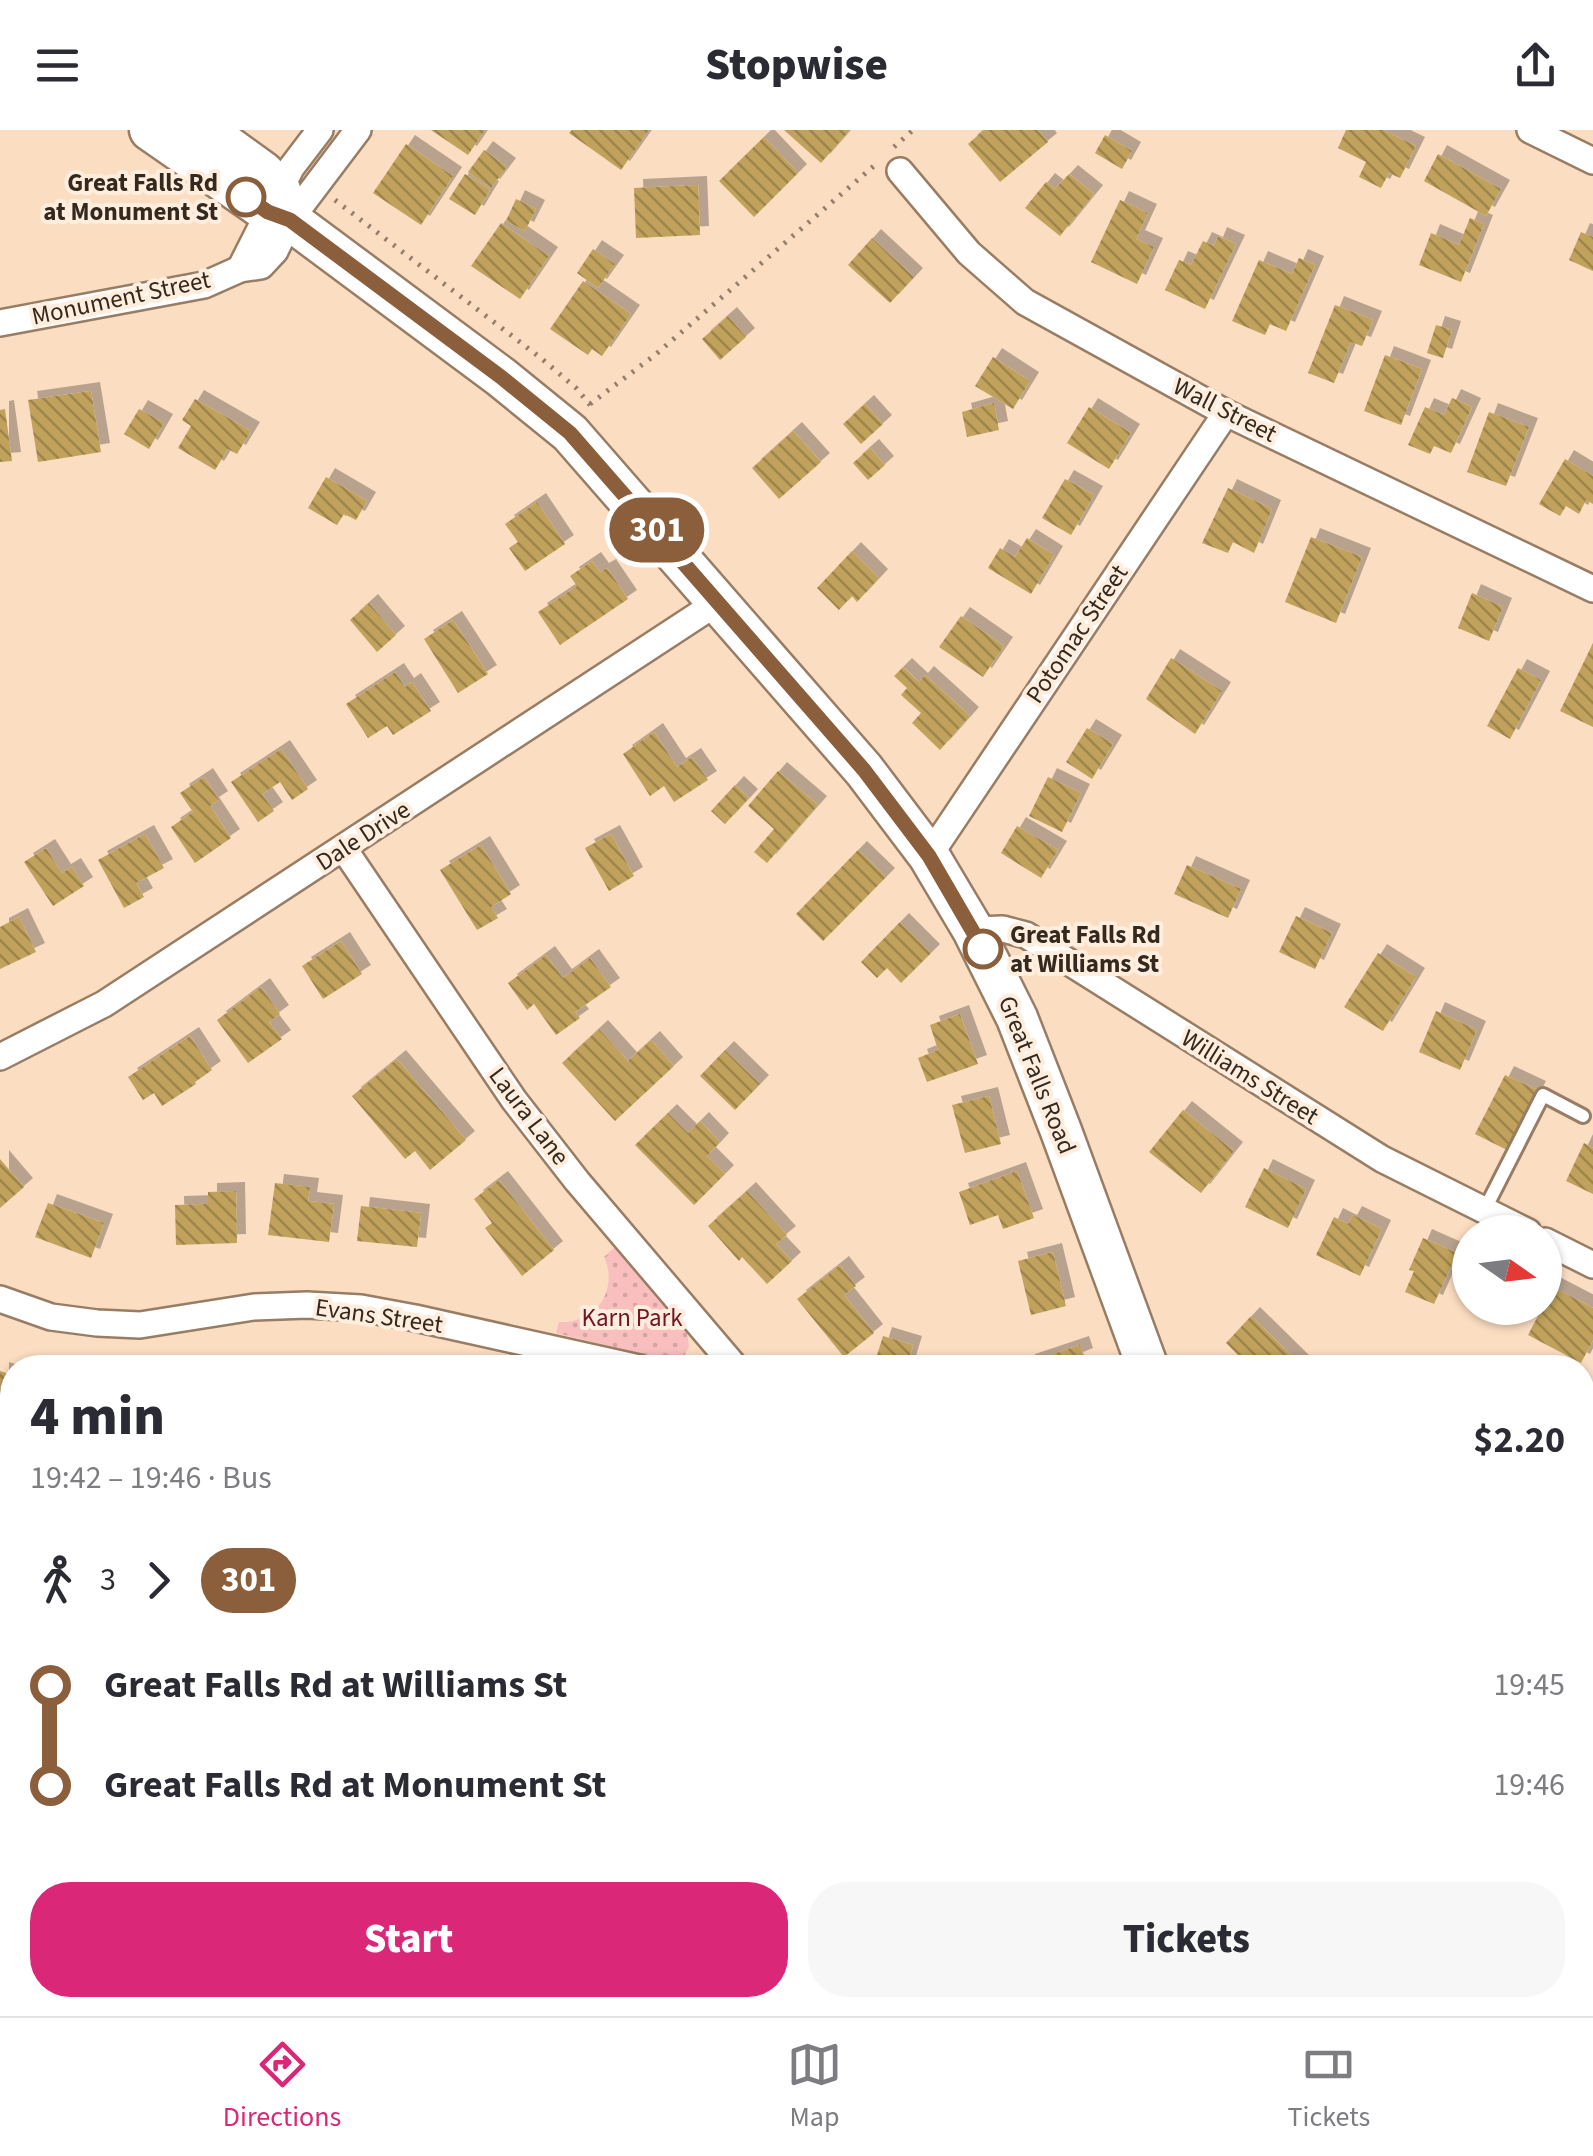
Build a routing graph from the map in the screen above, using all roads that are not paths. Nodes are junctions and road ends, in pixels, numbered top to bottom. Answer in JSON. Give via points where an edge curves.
{"nodes":[{"id":1,"x":150,"y":130,"type":"edge"},
{"id":2,"x":205,"y":130,"type":"edge"},
{"id":3,"x":320,"y":130,"type":"edge"},
{"id":4,"x":358,"y":130,"type":"edge"},
{"id":5,"x":1530,"y":130,"type":"edge"},
{"id":6,"x":1593,"y":161,"type":"edge"},
{"id":7,"x":900,"y":171,"type":"dead end"},
{"id":8,"x":279,"y":208,"type":"junction"},
{"id":9,"x":0,"y":323,"type":"edge"},
{"id":10,"x":1226,"y":413,"type":"junction"},
{"id":11,"x":1593,"y":590,"type":"edge"},
{"id":12,"x":718,"y":602,"type":"junction"},
{"id":13,"x":344,"y":849,"type":"junction"},
{"id":14,"x":929,"y":856,"type":"junction"},
{"id":15,"x":973,"y":930,"type":"junction"},
{"id":16,"x":0,"y":1057,"type":"edge"},
{"id":17,"x":1582,"y":1116,"type":"dead end"},
{"id":18,"x":1484,"y":1211,"type":"junction"},
{"id":19,"x":1492,"y":1215,"type":"edge"},
{"id":20,"x":1562,"y":1250,"type":"edge"},
{"id":21,"x":1593,"y":1265,"type":"edge"},
{"id":22,"x":0,"y":1299,"type":"edge"},
{"id":23,"x":580,"y":1355,"type":"edge"},
{"id":24,"x":725,"y":1355,"type":"edge"},
{"id":25,"x":1143,"y":1355,"type":"edge"}],
"edges":[{"from":1,"to":8,"type":"main road","name":"Great Falls Road"},
{"from":2,"to":8,"type":"main road","name":"Great Falls Road","via":[[264,172]]},
{"from":3,"to":8,"type":"street","via":[[292,168]]},
{"from":4,"to":8,"type":"street"},
{"from":5,"to":6,"type":"street"},
{"from":7,"to":10,"type":"street","name":"Wall Street","via":[[969,254],[1025,302]]},
{"from":8,"to":9,"type":"street","name":"Monument Street","via":[[275,250],[261,266],[204,284]]},
{"from":8,"to":12,"type":"main road","name":"Great Falls Road","via":[[570,433]]},
{"from":10,"to":11,"type":"street","name":"Wall Street"},
{"from":10,"to":14,"type":"street","name":"Potomac Street"},
{"from":12,"to":13,"type":"street","name":"Dale Drive"},
{"from":12,"to":14,"type":"main road","name":"Great Falls Road"},
{"from":13,"to":16,"type":"street","name":"Dale Drive","via":[[104,1004]]},
{"from":13,"to":24,"type":"street","name":"Laura Lane","via":[[514,1100]]},
{"from":14,"to":15,"type":"main road","name":"Great Falls Road"},
{"from":15,"to":18,"type":"street","name":"Williams Street","via":[[1026,936],[1382,1159]]},
{"from":15,"to":25,"type":"main road","name":"Great Falls Road","via":[[1017,1018]]},
{"from":17,"to":18,"type":"lane","via":[[1543,1096]]},
{"from":18,"to":19,"type":"street","name":"Williams Street"},
{"from":20,"to":21,"type":"street"},
{"from":22,"to":23,"type":"street","name":"Evans Street","via":[[97,1324],[140,1325],[254,1307],[361,1308]]}]}
